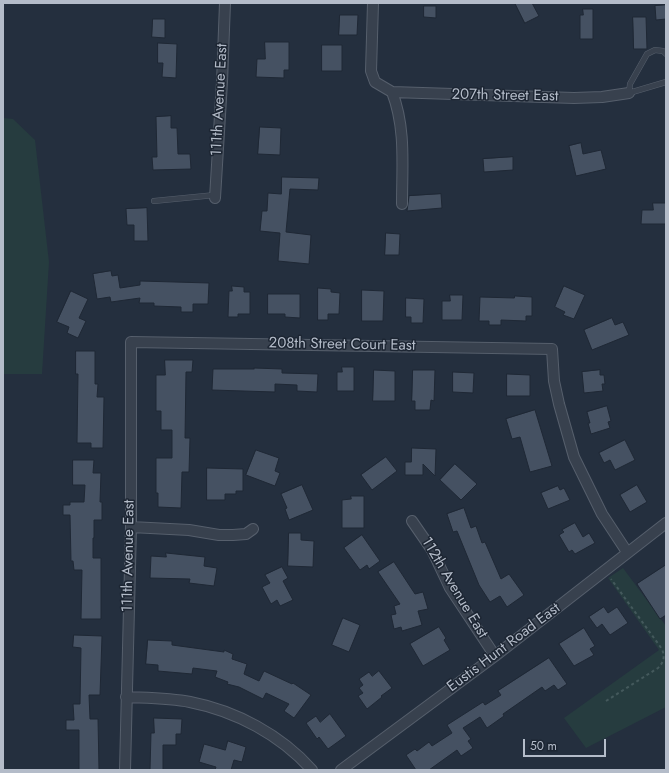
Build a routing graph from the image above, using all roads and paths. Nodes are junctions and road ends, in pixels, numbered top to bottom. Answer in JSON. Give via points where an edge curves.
{"nodes":[{"id":1,"x":225,"y":3,"type":"edge"},
{"id":2,"x":373,"y":3,"type":"edge"},
{"id":3,"x":666,"y":54,"type":"edge"},
{"id":4,"x":666,"y":82,"type":"edge"},
{"id":5,"x":392,"y":92,"type":"junction"},
{"id":6,"x":629,"y":93,"type":"junction"},
{"id":7,"x":215,"y":196,"type":"joint"},
{"id":8,"x":154,"y":201,"type":"dead end"},
{"id":9,"x":402,"y":204,"type":"dead end"},
{"id":10,"x":131,"y":342,"type":"joint"},
{"id":11,"x":412,"y":521,"type":"dead end"},
{"id":12,"x":666,"y":523,"type":"edge"},
{"id":13,"x":131,"y":527,"type":"junction"},
{"id":14,"x":253,"y":529,"type":"dead end"},
{"id":15,"x":627,"y":552,"type":"junction"},
{"id":16,"x":604,"y":570,"type":"junction"},
{"id":17,"x":495,"y":656,"type":"junction"},
{"id":18,"x":126,"y":697,"type":"junction"},
{"id":19,"x":606,"y":701,"type":"dead end"},
{"id":20,"x":125,"y":770,"type":"edge"},
{"id":21,"x":312,"y":770,"type":"edge"},
{"id":22,"x":341,"y":770,"type":"edge"}],
"edges":[{"from":1,"to":7,"type":"street","name":"111th Avenue East"},
{"from":2,"to":5,"type":"street","via":[[371,71],[375,82]]},
{"from":3,"to":6,"type":"lane","via":[[655,50],[647,54],[630,84]]},
{"from":4,"to":6,"type":"lane"},
{"from":5,"to":6,"type":"street","name":"207th Street East","via":[[574,98]]},
{"from":5,"to":9,"type":"street","via":[[401,121]]},
{"from":7,"to":8,"type":"lane"},
{"from":10,"to":13,"type":"street","name":"111th Avenue East"},
{"from":10,"to":15,"type":"street","name":"208th Street Court East","via":[[552,350],[554,381],[574,457],[602,514]]},
{"from":11,"to":17,"type":"street","name":"112th Avenue East","via":[[432,550],[450,588]]},
{"from":12,"to":15,"type":"street","name":"Eustis Hunt Road East"},
{"from":13,"to":14,"type":"street","via":[[188,530],[233,536],[246,534]]},
{"from":13,"to":18,"type":"street","name":"111th Avenue East"},
{"from":15,"to":16,"type":"street","name":"Eustis Hunt Road East"},
{"from":16,"to":17,"type":"street","name":"Eustis Hunt Road East"},
{"from":16,"to":19,"type":"path","via":[[662,650],[664,657],[658,668]]},
{"from":17,"to":22,"type":"street","name":"Eustis Hunt Road East"},
{"from":18,"to":20,"type":"street","name":"111th Avenue East"},
{"from":18,"to":21,"type":"street","via":[[182,701],[217,708],[245,720],[275,738]]}]}
